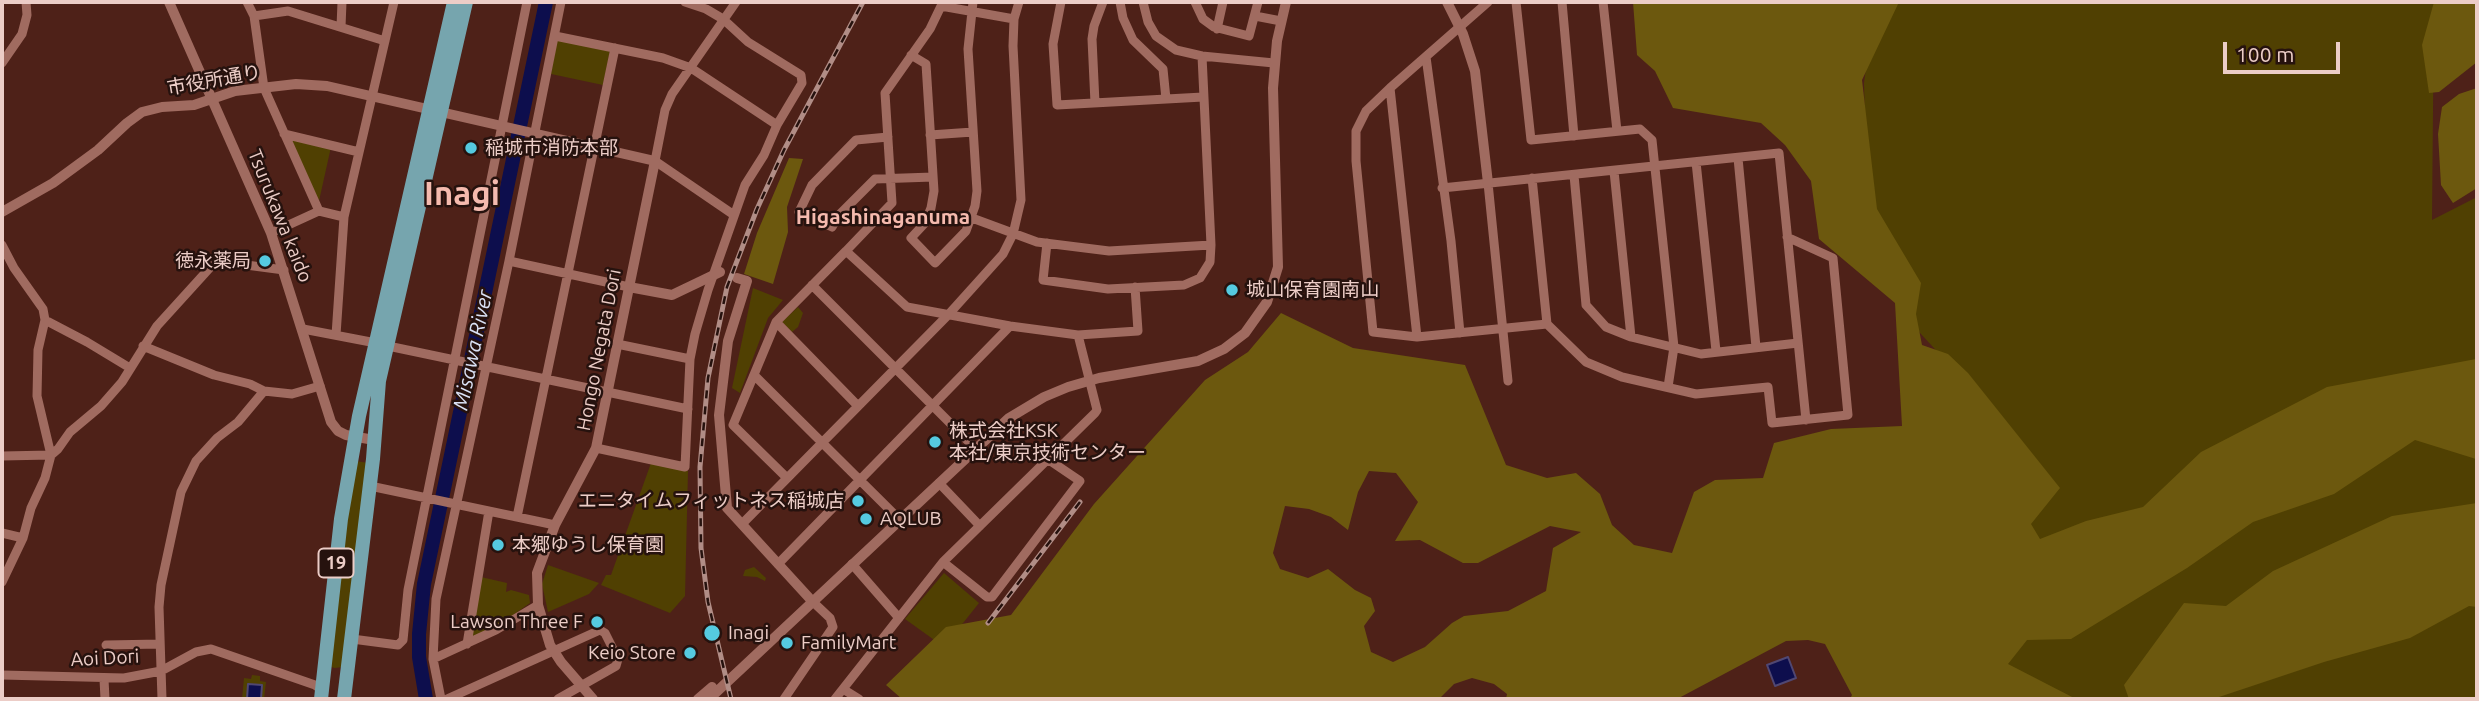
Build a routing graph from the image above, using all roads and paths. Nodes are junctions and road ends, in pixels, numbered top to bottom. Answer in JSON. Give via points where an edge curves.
{"nodes":[{"id":1,"x":26,"y":2,"type":"edge"},
{"id":2,"x":169,"y":2,"type":"edge"},
{"id":3,"x":247,"y":2,"type":"edge"},
{"id":4,"x":342,"y":2,"type":"edge"},
{"id":5,"x":394,"y":2,"type":"edge"},
{"id":6,"x":454,"y":2,"type":"edge"},
{"id":7,"x":466,"y":2,"type":"edge"},
{"id":8,"x":527,"y":2,"type":"edge"},
{"id":9,"x":561,"y":2,"type":"edge"},
{"id":10,"x":685,"y":2,"type":"edge"},
{"id":11,"x":736,"y":2,"type":"edge"},
{"id":12,"x":1020,"y":2,"type":"edge"},
{"id":13,"x":1061,"y":2,"type":"edge"},
{"id":14,"x":1102,"y":2,"type":"edge"},
{"id":15,"x":1120,"y":2,"type":"edge"},
{"id":16,"x":1143,"y":2,"type":"edge"},
{"id":17,"x":1195,"y":2,"type":"edge"},
{"id":18,"x":1223,"y":2,"type":"edge"},
{"id":19,"x":1258,"y":2,"type":"edge"},
{"id":20,"x":1286,"y":2,"type":"edge"},
{"id":21,"x":1447,"y":2,"type":"edge"},
{"id":22,"x":1488,"y":2,"type":"edge"},
{"id":23,"x":1516,"y":2,"type":"edge"},
{"id":24,"x":1562,"y":2,"type":"edge"},
{"id":25,"x":1604,"y":2,"type":"edge"},
{"id":26,"x":942,"y":4,"type":"edge"},
{"id":27,"x":288,"y":6,"type":"edge"},
{"id":28,"x":972,"y":6,"type":"edge"},
{"id":29,"x":254,"y":16,"type":"junction"},
{"id":30,"x":1255,"y":16,"type":"junction"},
{"id":31,"x":723,"y":19,"type":"junction"},
{"id":32,"x":1014,"y":19,"type":"junction"},
{"id":33,"x":1281,"y":21,"type":"junction"},
{"id":34,"x":341,"y":27,"type":"junction"},
{"id":35,"x":1460,"y":27,"type":"junction"},
{"id":36,"x":1217,"y":29,"type":"junction"},
{"id":37,"x":555,"y":36,"type":"junction"},
{"id":38,"x":385,"y":41,"type":"junction"},
{"id":39,"x":615,"y":48,"type":"junction"},
{"id":40,"x":911,"y":55,"type":"junction"},
{"id":41,"x":1202,"y":56,"type":"junction"},
{"id":42,"x":1426,"y":57,"type":"junction"},
{"id":43,"x":2,"y":63,"type":"edge"},
{"id":44,"x":1274,"y":63,"type":"junction"},
{"id":45,"x":691,"y":68,"type":"junction"},
{"id":46,"x":264,"y":88,"type":"junction"},
{"id":47,"x":1390,"y":88,"type":"junction"},
{"id":48,"x":372,"y":96,"type":"junction"},
{"id":49,"x":1203,"y":97,"type":"junction"},
{"id":50,"x":210,"y":99,"type":"junction"},
{"id":51,"x":1166,"y":99,"type":"junction"},
{"id":52,"x":1095,"y":103,"type":"junction"},
{"id":53,"x":435,"y":111,"type":"junction"},
{"id":54,"x":776,"y":125,"type":"junction"},
{"id":55,"x":506,"y":127,"type":"junction"},
{"id":56,"x":1617,"y":131,"type":"junction"},
{"id":57,"x":973,"y":132,"type":"junction"},
{"id":58,"x":531,"y":133,"type":"junction"},
{"id":59,"x":284,"y":134,"type":"junction"},
{"id":60,"x":930,"y":135,"type":"junction"},
{"id":61,"x":1574,"y":136,"type":"junction"},
{"id":62,"x":888,"y":138,"type":"junction"},
{"id":63,"x":593,"y":147,"type":"junction"},
{"id":64,"x":359,"y":152,"type":"junction"},
{"id":65,"x":1738,"y":158,"type":"junction"},
{"id":66,"x":655,"y":162,"type":"junction"},
{"id":67,"x":1696,"y":162,"type":"junction"},
{"id":68,"x":1656,"y":166,"type":"junction"},
{"id":69,"x":1614,"y":171,"type":"junction"},
{"id":70,"x":1574,"y":175,"type":"junction"},
{"id":71,"x":933,"y":177,"type":"junction"},
{"id":72,"x":1532,"y":178,"type":"junction"},
{"id":73,"x":891,"y":179,"type":"junction"},
{"id":74,"x":1488,"y":183,"type":"junction"},
{"id":75,"x":1442,"y":188,"type":"junction"},
{"id":76,"x":318,"y":211,"type":"junction"},
{"id":77,"x":2,"y":212,"type":"edge"},
{"id":78,"x":734,"y":215,"type":"junction"},
{"id":79,"x":344,"y":217,"type":"junction"},
{"id":80,"x":972,"y":218,"type":"junction"},
{"id":81,"x":271,"y":233,"type":"junction"},
{"id":82,"x":1013,"y":234,"type":"junction"},
{"id":83,"x":1787,"y":237,"type":"junction"},
{"id":84,"x":1047,"y":243,"type":"junction"},
{"id":85,"x":2,"y":245,"type":"edge"},
{"id":86,"x":1211,"y":245,"type":"junction"},
{"id":87,"x":846,"y":251,"type":"junction"},
{"id":88,"x":509,"y":261,"type":"junction"},
{"id":89,"x":284,"y":270,"type":"junction"},
{"id":90,"x":567,"y":273,"type":"junction"},
{"id":91,"x":717,"y":273,"type":"junction"},
{"id":92,"x":737,"y":278,"type":"dead end"},
{"id":93,"x":812,"y":285,"type":"junction"},
{"id":94,"x":629,"y":287,"type":"junction"},
{"id":95,"x":1135,"y":287,"type":"junction"},
{"id":96,"x":948,"y":315,"type":"junction"},
{"id":97,"x":44,"y":320,"type":"junction"},
{"id":98,"x":776,"y":323,"type":"junction"},
{"id":99,"x":1547,"y":324,"type":"junction"},
{"id":100,"x":1010,"y":326,"type":"junction"},
{"id":101,"x":303,"y":329,"type":"junction"},
{"id":102,"x":1503,"y":329,"type":"junction"},
{"id":103,"x":1460,"y":333,"type":"junction"},
{"id":104,"x":335,"y":335,"type":"junction"},
{"id":105,"x":1079,"y":335,"type":"junction"},
{"id":106,"x":1417,"y":337,"type":"junction"},
{"id":107,"x":1631,"y":337,"type":"junction"},
{"id":108,"x":1798,"y":343,"type":"junction"},
{"id":109,"x":382,"y":344,"type":"junction"},
{"id":110,"x":617,"y":344,"type":"junction"},
{"id":111,"x":143,"y":346,"type":"junction"},
{"id":112,"x":1674,"y":347,"type":"junction"},
{"id":113,"x":1756,"y":347,"type":"junction"},
{"id":114,"x":1716,"y":351,"type":"junction"},
{"id":115,"x":690,"y":359,"type":"junction"},
{"id":116,"x":458,"y":360,"type":"junction"},
{"id":117,"x":483,"y":365,"type":"junction"},
{"id":118,"x":130,"y":368,"type":"junction"},
{"id":119,"x":896,"y":368,"type":"junction"},
{"id":120,"x":754,"y":376,"type":"junction"},
{"id":121,"x":546,"y":378,"type":"junction"},
{"id":122,"x":1089,"y":381,"type":"junction"},
{"id":123,"x":1508,"y":381,"type":"dead end"},
{"id":124,"x":320,"y":386,"type":"junction"},
{"id":125,"x":1668,"y":387,"type":"junction"},
{"id":126,"x":264,"y":391,"type":"junction"},
{"id":127,"x":608,"y":391,"type":"junction"},
{"id":128,"x":858,"y":406,"type":"junction"},
{"id":129,"x":933,"y":406,"type":"junction"},
{"id":130,"x":688,"y":409,"type":"junction"},
{"id":131,"x":1806,"y":419,"type":"junction"},
{"id":132,"x":355,"y":437,"type":"junction"},
{"id":133,"x":374,"y":440,"type":"junction"},
{"id":134,"x":822,"y":442,"type":"junction"},
{"id":135,"x":596,"y":448,"type":"junction"},
{"id":136,"x":975,"y":448,"type":"junction"},
{"id":137,"x":51,"y":455,"type":"junction"},
{"id":138,"x":2,"y":456,"type":"edge"},
{"id":139,"x":1049,"y":460,"type":"junction"},
{"id":140,"x":787,"y":478,"type":"junction"},
{"id":141,"x":860,"y":480,"type":"junction"},
{"id":142,"x":939,"y":483,"type":"junction"},
{"id":143,"x":370,"y":486,"type":"junction"},
{"id":144,"x":429,"y":499,"type":"junction"},
{"id":145,"x":453,"y":504,"type":"junction"},
{"id":146,"x":489,"y":511,"type":"junction"},
{"id":147,"x":517,"y":517,"type":"junction"},
{"id":148,"x":900,"y":520,"type":"junction"},
{"id":149,"x":742,"y":524,"type":"junction"},
{"id":150,"x":555,"y":525,"type":"junction"},
{"id":151,"x":980,"y":526,"type":"junction"},
{"id":152,"x":2,"y":533,"type":"edge"},
{"id":153,"x":23,"y":538,"type":"junction"},
{"id":154,"x":943,"y":562,"type":"junction"},
{"id":155,"x":778,"y":564,"type":"junction"},
{"id":156,"x":852,"y":564,"type":"junction"},
{"id":157,"x":2,"y":582,"type":"edge"},
{"id":158,"x":811,"y":601,"type":"junction"},
{"id":159,"x":538,"y":604,"type":"junction"},
{"id":160,"x":899,"y":618,"type":"junction"},
{"id":161,"x":352,"y":639,"type":"junction"},
{"id":162,"x":467,"y":643,"type":"junction"},
{"id":163,"x":160,"y":644,"type":"junction"},
{"id":164,"x":106,"y":645,"type":"dead end"},
{"id":165,"x":554,"y":652,"type":"junction"},
{"id":166,"x":350,"y":658,"type":"junction"},
{"id":167,"x":433,"y":659,"type":"junction"},
{"id":168,"x":325,"y":663,"type":"junction"},
{"id":169,"x":161,"y":671,"type":"junction"},
{"id":170,"x":2,"y":675,"type":"edge"},
{"id":171,"x":104,"y":679,"type":"junction"},
{"id":172,"x":582,"y":686,"type":"junction"},
{"id":173,"x":843,"y":689,"type":"junction"},
{"id":174,"x":325,"y":696,"type":"edge"},
{"id":175,"x":703,"y":698,"type":"edge"},
{"id":176,"x":105,"y":699,"type":"edge"},
{"id":177,"x":162,"y":699,"type":"edge"},
{"id":178,"x":343,"y":699,"type":"edge"},
{"id":179,"x":441,"y":699,"type":"edge"},
{"id":180,"x":447,"y":699,"type":"edge"},
{"id":181,"x":558,"y":699,"type":"edge"},
{"id":182,"x":593,"y":699,"type":"edge"},
{"id":183,"x":784,"y":699,"type":"edge"},
{"id":184,"x":835,"y":699,"type":"edge"},
{"id":185,"x":859,"y":699,"type":"edge"}],
"edges":[{"from":1,"to":43,"type":"street","via":[[22,34]]},
{"from":2,"to":50,"type":"street","name":"Tsurukawa kaido"},
{"from":3,"to":29,"type":"street"},
{"from":4,"to":34,"type":"street"},
{"from":5,"to":38,"type":"street"},
{"from":6,"to":53,"type":"main road","number":"19"},
{"from":7,"to":53,"type":"main road","number":"19"},
{"from":8,"to":55,"type":"street"},
{"from":9,"to":37,"type":"street"},
{"from":10,"to":31,"type":"street"},
{"from":11,"to":31,"type":"street","name":"Hongo Negata Dori"},
{"from":12,"to":32,"type":"street"},
{"from":13,"to":52,"type":"street","via":[[1053,44],[1057,105]]},
{"from":14,"to":52,"type":"street","via":[[1092,39]]},
{"from":15,"to":51,"type":"street","via":[[1133,40],[1163,69]]},
{"from":16,"to":41,"type":"street","via":[[1156,36],[1176,50]]},
{"from":17,"to":36,"type":"street","via":[[1203,19]]},
{"from":18,"to":36,"type":"street"},
{"from":19,"to":30,"type":"street"},
{"from":20,"to":33,"type":"street"},
{"from":21,"to":35,"type":"street"},
{"from":22,"to":35,"type":"street"},
{"from":23,"to":61,"type":"street","via":[[1531,139]]},
{"from":24,"to":61,"type":"street"},
{"from":25,"to":56,"type":"street"},
{"from":26,"to":28,"type":"street"},
{"from":26,"to":40,"type":"street"},
{"from":27,"to":29,"type":"street"},
{"from":27,"to":34,"type":"street"},
{"from":28,"to":32,"type":"street"},
{"from":28,"to":57,"type":"street","via":[[968,49]]},
{"from":29,"to":46,"type":"street"},
{"from":30,"to":33,"type":"street"},
{"from":30,"to":36,"type":"street","via":[[1249,36]]},
{"from":31,"to":45,"type":"street","name":"Hongo Negata Dori"},
{"from":31,"to":54,"type":"street","via":[[748,42],[803,78]]},
{"from":32,"to":82,"type":"street","via":[[1021,185]]},
{"from":33,"to":44,"type":"street"},
{"from":34,"to":38,"type":"street"},
{"from":35,"to":42,"type":"street"},
{"from":35,"to":74,"type":"street","via":[[1477,83]]},
{"from":37,"to":39,"type":"street"},
{"from":37,"to":58,"type":"street"},
{"from":38,"to":48,"type":"street"},
{"from":39,"to":45,"type":"street"},
{"from":39,"to":63,"type":"street"},
{"from":40,"to":60,"type":"street","via":[[926,64]]},
{"from":40,"to":62,"type":"street","via":[[885,93]]},
{"from":41,"to":44,"type":"street"},
{"from":41,"to":49,"type":"street"},
{"from":42,"to":47,"type":"street"},
{"from":42,"to":75,"type":"street"},
{"from":44,"to":122,"type":"street","via":[[1279,251],[1267,302],[1245,333],[1214,355]]},
{"from":45,"to":54,"type":"street"},
{"from":45,"to":66,"type":"street","name":"Hongo Negata Dori","via":[[665,110]]},
{"from":46,"to":48,"type":"street","name":"市役所通り","via":[[319,85]]},
{"from":46,"to":50,"type":"street","name":"市役所通り"},
{"from":46,"to":59,"type":"street"},
{"from":47,"to":106,"type":"street"},
{"from":47,"to":106,"type":"street","via":[[1360,120],[1354,142],[1370,305],[1373,332]]},
{"from":48,"to":53,"type":"street","name":"市役所通り"},
{"from":48,"to":64,"type":"street"},
{"from":49,"to":51,"type":"street"},
{"from":49,"to":86,"type":"street"},
{"from":50,"to":77,"type":"street","name":"市役所通り","via":[[184,107],[152,108],[134,117],[44,189]]},
{"from":50,"to":81,"type":"street","name":"Tsurukawa kaido"},
{"from":51,"to":52,"type":"street"},
{"from":53,"to":55,"type":"street","name":"市役所通り"},
{"from":53,"to":109,"type":"main road","number":"19"},
{"from":54,"to":78,"type":"street"},
{"from":55,"to":58,"type":"street"},
{"from":55,"to":116,"type":"street"},
{"from":56,"to":61,"type":"street"},
{"from":56,"to":68,"type":"street","via":[[1640,129],[1652,140]]},
{"from":57,"to":60,"type":"street"},
{"from":57,"to":80,"type":"street","via":[[977,191]]},
{"from":58,"to":63,"type":"street"},
{"from":58,"to":88,"type":"street"},
{"from":59,"to":64,"type":"street"},
{"from":59,"to":76,"type":"street"},
{"from":60,"to":71,"type":"street"},
{"from":62,"to":73,"type":"street"},
{"from":62,"to":73,"type":"street","via":[[856,140],[812,185],[799,212],[832,227],[875,179]]},
{"from":63,"to":66,"type":"street"},
{"from":63,"to":90,"type":"street"},
{"from":64,"to":79,"type":"street"},
{"from":65,"to":67,"type":"street"},
{"from":65,"to":83,"type":"street","via":[[1779,153]]},
{"from":65,"to":113,"type":"street"},
{"from":66,"to":78,"type":"street"},
{"from":66,"to":94,"type":"street","name":"Hongo Negata Dori"},
{"from":67,"to":68,"type":"street"},
{"from":67,"to":114,"type":"street"},
{"from":68,"to":69,"type":"street"},
{"from":68,"to":112,"type":"street"},
{"from":69,"to":70,"type":"street"},
{"from":69,"to":107,"type":"street"},
{"from":70,"to":72,"type":"street"},
{"from":70,"to":107,"type":"street","via":[[1587,305],[1606,327]]},
{"from":71,"to":73,"type":"street"},
{"from":71,"to":80,"type":"street","via":[[931,208],[911,238],[935,263],[966,231]]},
{"from":72,"to":74,"type":"street"},
{"from":72,"to":99,"type":"street"},
{"from":73,"to":87,"type":"street","via":[[892,203]]},
{"from":74,"to":75,"type":"street"},
{"from":74,"to":102,"type":"street"},
{"from":75,"to":103,"type":"street"},
{"from":76,"to":79,"type":"street"},
{"from":76,"to":81,"type":"street"},
{"from":78,"to":91,"type":"street"},
{"from":79,"to":104,"type":"street"},
{"from":80,"to":82,"type":"street"},
{"from":81,"to":89,"type":"street","name":"Tsurukawa kaido"},
{"from":82,"to":84,"type":"street"},
{"from":82,"to":96,"type":"street","via":[[987,274]]},
{"from":83,"to":108,"type":"street"},
{"from":83,"to":131,"type":"street","via":[[1833,258],[1848,415]]},
{"from":84,"to":86,"type":"street","via":[[1109,251]]},
{"from":84,"to":95,"type":"street","via":[[1042,280],[1108,289]]},
{"from":85,"to":97,"type":"street","via":[[43,309]]},
{"from":86,"to":95,"type":"street","via":[[1210,262],[1200,278],[1184,285]]},
{"from":87,"to":93,"type":"street"},
{"from":87,"to":96,"type":"street","via":[[907,307]]},
{"from":88,"to":90,"type":"street"},
{"from":88,"to":117,"type":"street"},
{"from":89,"to":101,"type":"street","name":"Tsurukawa kaido"},
{"from":89,"to":111,"type":"street","via":[[216,261]]},
{"from":90,"to":94,"type":"street"},
{"from":90,"to":121,"type":"street"},
{"from":91,"to":94,"type":"street","via":[[671,295]]},
{"from":91,"to":115,"type":"street"},
{"from":92,"to":149,"type":"street","via":[[747,281],[728,341],[719,415],[726,495],[731,513]]},
{"from":93,"to":98,"type":"street"},
{"from":93,"to":119,"type":"street"},
{"from":94,"to":110,"type":"street","name":"Hongo Negata Dori"},
{"from":95,"to":105,"type":"street","via":[[1138,331]]},
{"from":96,"to":100,"type":"street"},
{"from":96,"to":119,"type":"street"},
{"from":97,"to":118,"type":"street"},
{"from":97,"to":137,"type":"street","via":[[37,396]]},
{"from":98,"to":120,"type":"street"},
{"from":98,"to":128,"type":"street"},
{"from":99,"to":102,"type":"street"},
{"from":99,"to":125,"type":"street","via":[[1586,362],[1622,377]]},
{"from":100,"to":105,"type":"street"},
{"from":100,"to":129,"type":"street"},
{"from":101,"to":104,"type":"street"},
{"from":101,"to":124,"type":"street","name":"Tsurukawa kaido"},
{"from":102,"to":103,"type":"street"},
{"from":102,"to":123,"type":"street"},
{"from":103,"to":106,"type":"street"},
{"from":104,"to":109,"type":"street"},
{"from":105,"to":122,"type":"street"},
{"from":107,"to":112,"type":"street"},
{"from":108,"to":113,"type":"street"},
{"from":108,"to":131,"type":"street"},
{"from":109,"to":116,"type":"street"},
{"from":109,"to":132,"type":"main road","number":"19"},
{"from":109,"to":133,"type":"main road","number":"19"},
{"from":110,"to":115,"type":"street"},
{"from":110,"to":127,"type":"street","name":"Hongo Negata Dori"},
{"from":111,"to":118,"type":"street"},
{"from":111,"to":126,"type":"street"},
{"from":112,"to":114,"type":"street","via":[[1701,354]]},
{"from":112,"to":125,"type":"street"},
{"from":113,"to":114,"type":"street"},
{"from":115,"to":130,"type":"street"},
{"from":116,"to":117,"type":"street"},
{"from":116,"to":144,"type":"street"},
{"from":117,"to":121,"type":"street"},
{"from":117,"to":145,"type":"street"},
{"from":118,"to":137,"type":"street","via":[[101,406]]},
{"from":119,"to":128,"type":"street"},
{"from":119,"to":129,"type":"street"},
{"from":120,"to":134,"type":"street"},
{"from":120,"to":140,"type":"street","via":[[733,425]]},
{"from":121,"to":127,"type":"street"},
{"from":121,"to":147,"type":"street"},
{"from":122,"to":136,"type":"street","via":[[1026,406]]},
{"from":122,"to":139,"type":"street","via":[[1097,410]]},
{"from":124,"to":126,"type":"street","via":[[292,394]]},
{"from":124,"to":132,"type":"street","name":"Tsurukawa kaido","via":[[334,426]]},
{"from":125,"to":131,"type":"street","via":[[1696,394],[1768,387],[1772,423]]},
{"from":126,"to":163,"type":"street","via":[[195,461],[187,477],[161,585]]},
{"from":127,"to":130,"type":"street"},
{"from":127,"to":135,"type":"street","name":"Hongo Negata Dori"},
{"from":128,"to":134,"type":"street"},
{"from":129,"to":136,"type":"street"},
{"from":129,"to":141,"type":"street"},
{"from":130,"to":135,"type":"street","via":[[685,467]]},
{"from":132,"to":133,"type":"street"},
{"from":132,"to":168,"type":"main road","number":"19"},
{"from":133,"to":143,"type":"main road","number":"19"},
{"from":134,"to":140,"type":"street"},
{"from":134,"to":141,"type":"street"},
{"from":135,"to":150,"type":"street","name":"Hongo Negata Dori"},
{"from":136,"to":142,"type":"street"},
{"from":137,"to":138,"type":"street"},
{"from":137,"to":153,"type":"street"},
{"from":139,"to":151,"type":"street"},
{"from":139,"to":154,"type":"street","via":[[1080,481],[992,597]]},
{"from":140,"to":149,"type":"street"},
{"from":141,"to":148,"type":"street"},
{"from":141,"to":155,"type":"street"},
{"from":142,"to":148,"type":"street"},
{"from":142,"to":151,"type":"street"},
{"from":143,"to":144,"type":"street"},
{"from":143,"to":161,"type":"main road","number":"19"},
{"from":144,"to":145,"type":"street"},
{"from":144,"to":161,"type":"street","via":[[408,590],[403,640],[398,645]]},
{"from":145,"to":146,"type":"street"},
{"from":145,"to":167,"type":"street","via":[[436,599]]},
{"from":146,"to":147,"type":"street"},
{"from":146,"to":162,"type":"street"},
{"from":147,"to":150,"type":"street"},
{"from":148,"to":156,"type":"street"},
{"from":149,"to":155,"type":"street"},
{"from":150,"to":159,"type":"street","name":"Hongo Negata Dori","via":[[537,573]]},
{"from":151,"to":154,"type":"street"},
{"from":152,"to":153,"type":"street"},
{"from":153,"to":157,"type":"street"},
{"from":154,"to":160,"type":"street"},
{"from":155,"to":158,"type":"street"},
{"from":156,"to":158,"type":"street"},
{"from":156,"to":160,"type":"street"},
{"from":158,"to":175,"type":"street"},
{"from":158,"to":183,"type":"street","via":[[830,618],[833,627]]},
{"from":159,"to":162,"type":"street"},
{"from":159,"to":165,"type":"street","name":"Hongo Negata Dori"},
{"from":160,"to":173,"type":"street"},
{"from":161,"to":166,"type":"main road","number":"19"},
{"from":162,"to":167,"type":"street"},
{"from":163,"to":164,"type":"street"},
{"from":163,"to":169,"type":"street"},
{"from":165,"to":172,"type":"street","name":"Hongo Negata Dori"},
{"from":165,"to":172,"type":"street","via":[[600,631],[605,633],[618,663]]},
{"from":165,"to":180,"type":"street"},
{"from":166,"to":168,"type":"main road","via":[[346,668],[337,672]]},
{"from":166,"to":178,"type":"main road","number":"19"},
{"from":167,"to":179,"type":"street"},
{"from":168,"to":174,"type":"main road","number":"19"},
{"from":169,"to":171,"type":"street","name":"Aoi Dori"},
{"from":169,"to":174,"type":"street","name":"Aoi Dori","via":[[195,652],[211,649],[315,685]]},
{"from":169,"to":177,"type":"street"},
{"from":170,"to":171,"type":"street","name":"Aoi Dori"},
{"from":171,"to":176,"type":"street"},
{"from":172,"to":181,"type":"street"},
{"from":172,"to":182,"type":"street","name":"Hongo Negata Dori"},
{"from":173,"to":184,"type":"street"},
{"from":173,"to":185,"type":"street"},
{"from":174,"to":178,"type":"main road","number":"19"}]}
